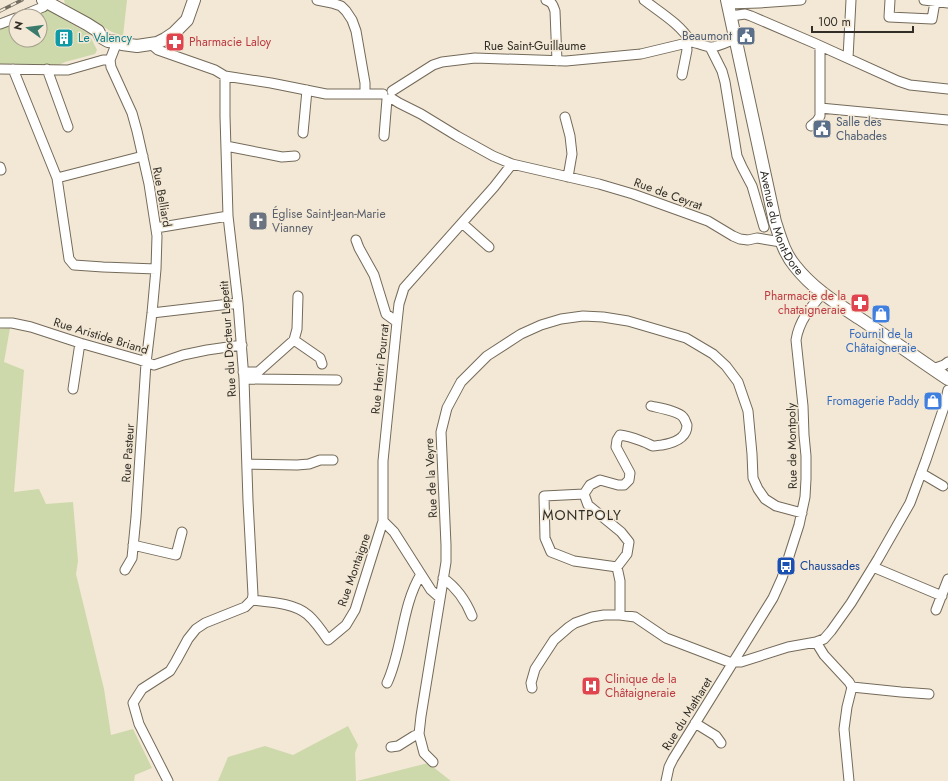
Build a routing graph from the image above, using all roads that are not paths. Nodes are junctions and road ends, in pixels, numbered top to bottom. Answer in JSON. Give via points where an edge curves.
{"nodes":[{"id":1,"x":317,"y":0,"type":"edge"},
{"id":2,"x":644,"y":0,"type":"edge"},
{"id":3,"x":801,"y":0,"type":"edge"},
{"id":4,"x":851,"y":0,"type":"edge"},
{"id":5,"x":890,"y":0,"type":"edge"},
{"id":6,"x":46,"y":1,"type":"edge"},
{"id":7,"x":548,"y":1,"type":"edge"},
{"id":8,"x":937,"y":1,"type":"edge"},
{"id":9,"x":748,"y":2,"type":"edge"},
{"id":10,"x":192,"y":5,"type":"edge"},
{"id":11,"x":729,"y":7,"type":"edge"},
{"id":12,"x":748,"y":15,"type":"junction"},
{"id":13,"x":735,"y":39,"type":"junction"},
{"id":14,"x":117,"y":42,"type":"junction"},
{"id":15,"x":688,"y":43,"type":"junction"},
{"id":16,"x":151,"y":44,"type":"junction"},
{"id":17,"x":820,"y":46,"type":"junction"},
{"id":18,"x":710,"y":47,"type":"junction"},
{"id":19,"x":848,"y":58,"type":"junction"},
{"id":20,"x":110,"y":60,"type":"junction"},
{"id":21,"x":557,"y":61,"type":"junction"},
{"id":22,"x":0,"y":69,"type":"edge"},
{"id":23,"x":13,"y":69,"type":"junction"},
{"id":24,"x":47,"y":70,"type":"junction"},
{"id":25,"x":682,"y":75,"type":"dead end"},
{"id":26,"x":225,"y":76,"type":"junction"},
{"id":27,"x":948,"y":89,"type":"edge"},
{"id":28,"x":307,"y":90,"type":"junction"},
{"id":29,"x":365,"y":93,"type":"junction"},
{"id":30,"x":388,"y":96,"type":"junction"},
{"id":31,"x":820,"y":108,"type":"junction"},
{"id":32,"x":565,"y":117,"type":"dead end"},
{"id":33,"x":948,"y":120,"type":"edge"},
{"id":34,"x":811,"y":126,"type":"dead end"},
{"id":35,"x":68,"y":127,"type":"dead end"},
{"id":36,"x":303,"y":133,"type":"dead end"},
{"id":37,"x":384,"y":136,"type":"dead end"},
{"id":38,"x":226,"y":146,"type":"junction"},
{"id":39,"x":143,"y":156,"type":"junction"},
{"id":40,"x":295,"y":156,"type":"dead end"},
{"id":41,"x":512,"y":164,"type":"junction"},
{"id":42,"x":568,"y":177,"type":"junction"},
{"id":43,"x":57,"y":178,"type":"junction"},
{"id":44,"x":228,"y":216,"type":"junction"},
{"id":45,"x":462,"y":223,"type":"junction"},
{"id":46,"x":770,"y":224,"type":"junction"},
{"id":47,"x":156,"y":228,"type":"junction"},
{"id":48,"x":757,"y":238,"type":"junction"},
{"id":49,"x":356,"y":240,"type":"dead end"},
{"id":50,"x":781,"y":242,"type":"junction"},
{"id":51,"x":489,"y":247,"type":"dead end"},
{"id":52,"x":156,"y":269,"type":"junction"},
{"id":53,"x":823,"y":293,"type":"junction"},
{"id":54,"x":298,"y":296,"type":"dead end"},
{"id":55,"x":238,"y":303,"type":"junction"},
{"id":56,"x":152,"y":313,"type":"junction"},
{"id":57,"x":397,"y":322,"type":"junction"},
{"id":58,"x":0,"y":323,"type":"edge"},
{"id":59,"x":294,"y":340,"type":"junction"},
{"id":60,"x":80,"y":343,"type":"junction"},
{"id":61,"x":242,"y":345,"type":"junction"},
{"id":62,"x":948,"y":362,"type":"edge"},
{"id":63,"x":146,"y":363,"type":"junction"},
{"id":64,"x":322,"y":364,"type":"dead end"},
{"id":65,"x":933,"y":369,"type":"junction"},
{"id":66,"x":244,"y":376,"type":"junction"},
{"id":67,"x":948,"y":378,"type":"edge"},
{"id":68,"x":337,"y":380,"type":"dead end"},
{"id":69,"x":73,"y":389,"type":"dead end"},
{"id":70,"x":948,"y":390,"type":"edge"},
{"id":71,"x":651,"y":406,"type":"dead end"},
{"id":72,"x":333,"y":460,"type":"dead end"},
{"id":73,"x":247,"y":464,"type":"junction"},
{"id":74,"x":921,"y":473,"type":"junction"},
{"id":75,"x":943,"y":486,"type":"dead end"},
{"id":76,"x":584,"y":494,"type":"junction"},
{"id":77,"x":802,"y":513,"type":"junction"},
{"id":78,"x":383,"y":521,"type":"junction"},
{"id":79,"x":182,"y":532,"type":"dead end"},
{"id":80,"x":133,"y":545,"type":"junction"},
{"id":81,"x":873,"y":566,"type":"junction"},
{"id":82,"x":618,"y":567,"type":"junction"},
{"id":83,"x":125,"y":570,"type":"dead end"},
{"id":84,"x":421,"y":574,"type":"junction"},
{"id":85,"x":444,"y":578,"type":"junction"},
{"id":86,"x":948,"y":579,"type":"edge"},
{"id":87,"x":942,"y":596,"type":"junction"},
{"id":88,"x":440,"y":598,"type":"junction"},
{"id":89,"x":252,"y":600,"type":"junction"},
{"id":90,"x":936,"y":610,"type":"dead end"},
{"id":91,"x":620,"y":615,"type":"junction"},
{"id":92,"x":472,"y":616,"type":"dead end"},
{"id":93,"x":816,"y":642,"type":"junction"},
{"id":94,"x":733,"y":662,"type":"junction"},
{"id":95,"x":387,"y":683,"type":"dead end"},
{"id":96,"x":852,"y":687,"type":"junction"},
{"id":97,"x":532,"y":688,"type":"dead end"},
{"id":98,"x":929,"y":694,"type":"dead end"},
{"id":99,"x":695,"y":723,"type":"junction"},
{"id":100,"x":419,"y":734,"type":"junction"},
{"id":101,"x":721,"y":743,"type":"dead end"},
{"id":102,"x":391,"y":747,"type":"dead end"},
{"id":103,"x":433,"y":762,"type":"dead end"},
{"id":104,"x":168,"y":781,"type":"edge"},
{"id":105,"x":666,"y":781,"type":"edge"},
{"id":106,"x":849,"y":781,"type":"edge"}],
"edges":[{"from":1,"to":29,"type":"street","via":[[341,6],[352,20],[356,31]]},
{"from":2,"to":15,"type":"street","via":[[686,34]]},
{"from":3,"to":9,"type":"street"},
{"from":4,"to":19,"type":"street"},
{"from":5,"to":8,"type":"street","via":[[889,17],[932,20]]},
{"from":6,"to":14,"type":"main road","via":[[111,36]]},
{"from":7,"to":21,"type":"street","via":[[554,6],[555,11]]},
{"from":9,"to":11,"type":"street"},
{"from":9,"to":12,"type":"street"},
{"from":10,"to":16,"type":"main road","via":[[171,30]]},
{"from":11,"to":12,"type":"street"},
{"from":11,"to":13,"type":"main road","name":"Avenue du Mont-Dore"},
{"from":12,"to":17,"type":"street"},
{"from":13,"to":18,"type":"street"},
{"from":13,"to":46,"type":"main road","name":"Avenue du Mont-Dore"},
{"from":14,"to":16,"type":"main road","via":[[137,46]]},
{"from":14,"to":20,"type":"street"},
{"from":15,"to":18,"type":"street"},
{"from":15,"to":21,"type":"street","name":"Rue Saint-Guillaume","via":[[641,54]]},
{"from":15,"to":25,"type":"street"},
{"from":16,"to":26,"type":"street","via":[[158,50]]},
{"from":17,"to":19,"type":"street"},
{"from":17,"to":31,"type":"street"},
{"from":18,"to":46,"type":"street","via":[[725,82],[737,156],[752,186],[762,217]]},
{"from":19,"to":27,"type":"street","via":[[910,85]]},
{"from":20,"to":24,"type":"street","via":[[68,70]]},
{"from":20,"to":39,"type":"street","name":"Rue Belliard","via":[[132,113]]},
{"from":21,"to":30,"type":"street","name":"Rue Saint-Guillaume","via":[[475,58],[442,62]]},
{"from":22,"to":23,"type":"street"},
{"from":23,"to":24,"type":"street"},
{"from":23,"to":43,"type":"street"},
{"from":24,"to":35,"type":"street"},
{"from":26,"to":28,"type":"street"},
{"from":26,"to":38,"type":"street","name":"Rue du Docteur Lepetit"},
{"from":28,"to":29,"type":"street","via":[[326,94]]},
{"from":28,"to":36,"type":"street"},
{"from":29,"to":30,"type":"street"},
{"from":30,"to":37,"type":"street"},
{"from":30,"to":41,"type":"street","name":"Rue de Ceyrat","via":[[493,156]]},
{"from":31,"to":33,"type":"street"},
{"from":31,"to":34,"type":"street","via":[[820,116]]},
{"from":32,"to":42,"type":"street","via":[[572,154]]},
{"from":38,"to":40,"type":"street","via":[[282,157]]},
{"from":38,"to":44,"type":"street","name":"Rue du Docteur Lepetit"},
{"from":39,"to":43,"type":"street"},
{"from":39,"to":47,"type":"street","name":"Rue Belliard"},
{"from":41,"to":42,"type":"street","name":"Rue de Ceyrat"},
{"from":41,"to":45,"type":"street","name":"Rue Henri Pourrat"},
{"from":42,"to":48,"type":"street","name":"Rue de Ceyrat","via":[[633,194],[708,221],[740,239]]},
{"from":43,"to":52,"type":"street","via":[[69,259],[74,264]]},
{"from":44,"to":47,"type":"street"},
{"from":44,"to":55,"type":"street","name":"Rue du Docteur Lepetit"},
{"from":45,"to":51,"type":"street"},
{"from":45,"to":57,"type":"street","name":"Rue Henri Pourrat","via":[[404,288]]},
{"from":46,"to":48,"type":"street"},
{"from":46,"to":50,"type":"main road","name":"Avenue du Mont-Dore"},
{"from":47,"to":52,"type":"street","name":"Rue Belliard"},
{"from":48,"to":50,"type":"street","name":"Rue de Ceyrat"},
{"from":49,"to":57,"type":"street","via":[[374,276],[386,314]]},
{"from":50,"to":53,"type":"main road","name":"Avenue du Mont-Dore","via":[[794,266]]},
{"from":52,"to":56,"type":"street","name":"Rue Belliard"},
{"from":53,"to":65,"type":"main road","name":"Avenue du Mont-Dore"},
{"from":53,"to":77,"type":"street","name":"Rue de Montpoly","via":[[802,320],[796,340],[807,468]]},
{"from":54,"to":59,"type":"street"},
{"from":55,"to":56,"type":"street"},
{"from":55,"to":61,"type":"street","name":"Rue du Docteur Lepetit"},
{"from":56,"to":63,"type":"street","name":"Rue Belliard"},
{"from":57,"to":78,"type":"street","name":"Rue Henri Pourrat","via":[[383,461]]},
{"from":58,"to":60,"type":"street","name":"Rue Aristide Briand","via":[[31,327]]},
{"from":59,"to":64,"type":"street","via":[[320,358]]},
{"from":59,"to":66,"type":"street","via":[[258,372]]},
{"from":60,"to":63,"type":"street","name":"Rue Aristide Briand"},
{"from":60,"to":69,"type":"street"},
{"from":61,"to":63,"type":"street","name":"Rue Aristide Briand","via":[[183,355],[154,365]]},
{"from":61,"to":66,"type":"street","name":"Rue du Docteur Lepetit"},
{"from":62,"to":65,"type":"street"},
{"from":63,"to":80,"type":"street","name":"Rue Pasteur"},
{"from":65,"to":67,"type":"main road","name":"Avenue du Mont-Dore"},
{"from":66,"to":68,"type":"street"},
{"from":66,"to":73,"type":"street","name":"Rue du Docteur Lepetit"},
{"from":70,"to":74,"type":"street"},
{"from":71,"to":76,"type":"street","via":[[683,416],[687,425],[684,435],[677,441],[653,446],[620,435],[616,447],[630,473],[629,480],[624,485],[618,485],[600,480],[590,485]]},
{"from":72,"to":73,"type":"street","via":[[320,460],[309,464]]},
{"from":73,"to":89,"type":"street","name":"Rue du Docteur Lepetit"},
{"from":74,"to":75,"type":"street"},
{"from":74,"to":81,"type":"street","via":[[910,503]]},
{"from":76,"to":82,"type":"street","via":[[588,505],[622,532],[629,542],[627,554]]},
{"from":76,"to":82,"type":"street","via":[[544,496],[545,538],[551,552],[574,561]]},
{"from":77,"to":85,"type":"street","name":"Rue de la Veyre","via":[[776,506],[765,499],[758,490],[753,478],[748,411],[738,382],[713,354],[686,338],[628,321],[583,316],[561,319],[521,334],[487,356],[461,382],[447,408],[441,432],[446,545]]},
{"from":77,"to":94,"type":"street","name":"Rue de Montpoly","via":[[774,598]]},
{"from":78,"to":84,"type":"street","via":[[394,532]]},
{"from":78,"to":89,"type":"street","name":"Rue Montaigne","via":[[355,610],[346,625],[328,640],[309,615],[302,610]]},
{"from":79,"to":80,"type":"street","via":[[176,555]]},
{"from":80,"to":83,"type":"street","name":"Rue Pasteur","via":[[132,558]]},
{"from":81,"to":87,"type":"street"},
{"from":81,"to":93,"type":"street","via":[[831,631],[824,639]]},
{"from":82,"to":91,"type":"street"},
{"from":84,"to":88,"type":"street","via":[[431,590]]},
{"from":84,"to":95,"type":"street","via":[[415,584]]},
{"from":85,"to":88,"type":"street","name":"Rue de la Veyre"},
{"from":85,"to":92,"type":"street","via":[[453,585]]},
{"from":86,"to":87,"type":"street"},
{"from":87,"to":90,"type":"street"},
{"from":88,"to":100,"type":"street","name":"Rue de la Veyre"},
{"from":89,"to":104,"type":"street","via":[[245,607],[196,629],[170,671],[142,689],[133,704],[139,724]]},
{"from":91,"to":94,"type":"street","via":[[635,617],[676,642]]},
{"from":91,"to":97,"type":"street","via":[[592,617],[575,623],[562,633],[554,640],[536,669],[531,683]]},
{"from":93,"to":94,"type":"street"},
{"from":93,"to":96,"type":"street"},
{"from":94,"to":99,"type":"street","name":"Rue du Matharet"},
{"from":96,"to":98,"type":"street"},
{"from":96,"to":106,"type":"street","via":[[844,729]]},
{"from":99,"to":101,"type":"street","via":[[716,736]]},
{"from":99,"to":105,"type":"street","name":"Rue du Matharet","via":[[673,760]]},
{"from":100,"to":102,"type":"street","via":[[398,746]]},
{"from":100,"to":103,"type":"street","name":"Rue de la Veyre","via":[[424,753]]}]}
